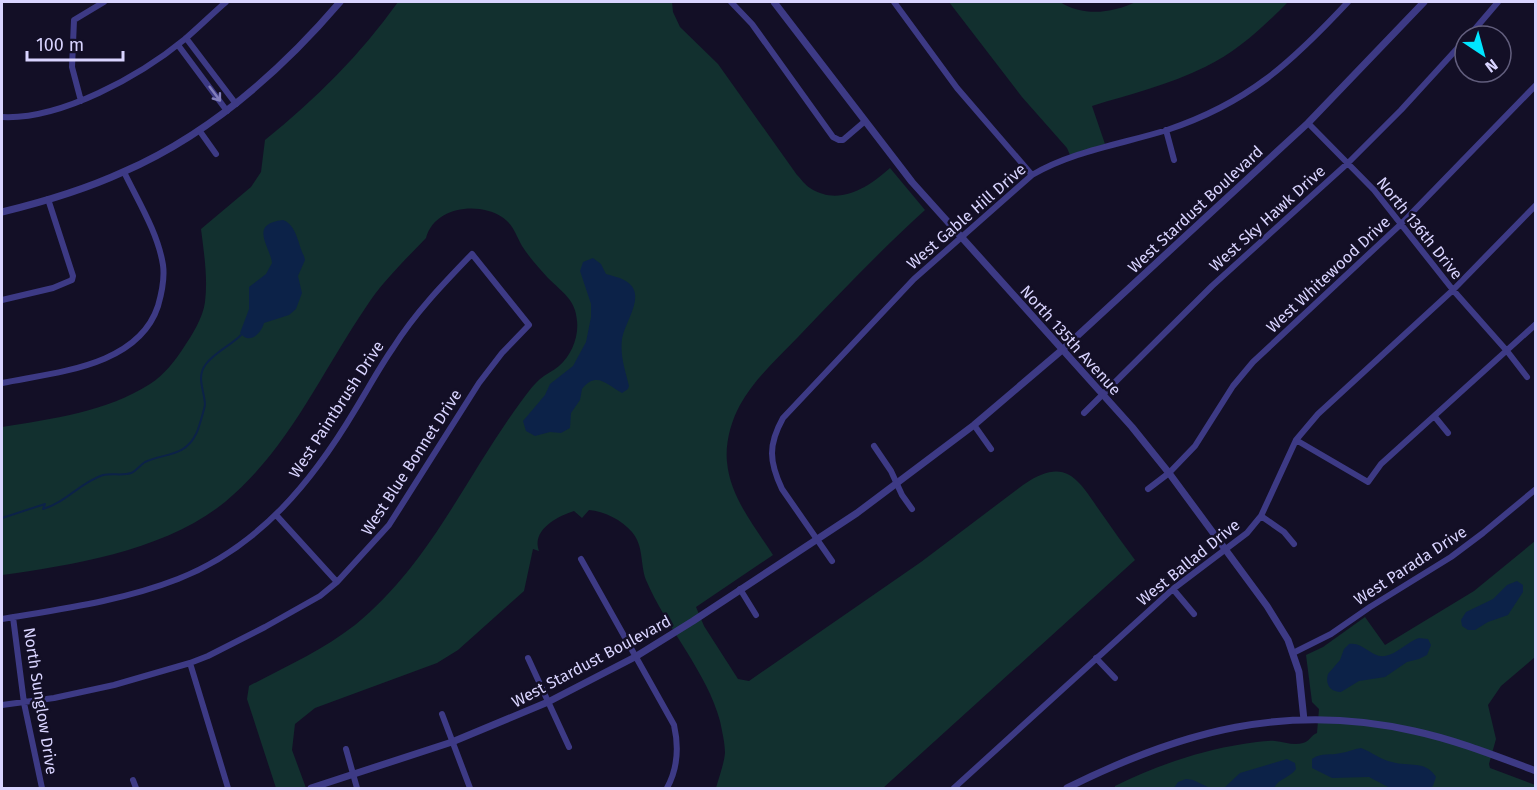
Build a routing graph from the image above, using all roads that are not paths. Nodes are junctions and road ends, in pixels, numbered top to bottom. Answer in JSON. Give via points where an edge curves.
{"nodes":[{"id":1,"x":104,"y":2,"type":"edge"},
{"id":2,"x":226,"y":2,"type":"edge"},
{"id":3,"x":340,"y":2,"type":"edge"},
{"id":4,"x":731,"y":2,"type":"edge"},
{"id":5,"x":774,"y":2,"type":"edge"},
{"id":6,"x":894,"y":2,"type":"edge"},
{"id":7,"x":1348,"y":2,"type":"edge"},
{"id":8,"x":1424,"y":2,"type":"edge"},
{"id":9,"x":1498,"y":2,"type":"edge"},
{"id":10,"x":1479,"y":24,"type":"edge"},
{"id":11,"x":186,"y":38,"type":"junction"},
{"id":12,"x":178,"y":45,"type":"junction"},
{"id":13,"x":1453,"y":53,"type":"edge"},
{"id":14,"x":206,"y":65,"type":"junction"},
{"id":15,"x":198,"y":72,"type":"junction"},
{"id":16,"x":1536,"y":85,"type":"edge"},
{"id":17,"x":81,"y":101,"type":"junction"},
{"id":18,"x":236,"y":104,"type":"junction"},
{"id":19,"x":227,"y":111,"type":"junction"},
{"id":20,"x":2,"y":117,"type":"edge"},
{"id":21,"x":864,"y":122,"type":"junction"},
{"id":22,"x":1308,"y":123,"type":"junction"},
{"id":23,"x":199,"y":130,"type":"junction"},
{"id":24,"x":1166,"y":130,"type":"junction"},
{"id":25,"x":216,"y":154,"type":"dead end"},
{"id":26,"x":1174,"y":160,"type":"dead end"},
{"id":27,"x":1348,"y":163,"type":"junction"},
{"id":28,"x":124,"y":172,"type":"junction"},
{"id":29,"x":1032,"y":175,"type":"junction"},
{"id":30,"x":48,"y":200,"type":"junction"},
{"id":31,"x":1536,"y":205,"type":"edge"},
{"id":32,"x":2,"y":212,"type":"edge"},
{"id":33,"x":1401,"y":224,"type":"junction"},
{"id":34,"x":960,"y":237,"type":"junction"},
{"id":35,"x":472,"y":254,"type":"joint"},
{"id":36,"x":1453,"y":290,"type":"junction"},
{"id":37,"x":2,"y":300,"type":"edge"},
{"id":38,"x":1536,"y":324,"type":"edge"},
{"id":39,"x":1062,"y":350,"type":"junction"},
{"id":40,"x":1507,"y":351,"type":"junction"},
{"id":41,"x":1527,"y":377,"type":"dead end"},
{"id":42,"x":2,"y":383,"type":"edge"},
{"id":43,"x":1104,"y":395,"type":"junction"},
{"id":44,"x":1084,"y":413,"type":"dead end"},
{"id":45,"x":1435,"y":417,"type":"junction"},
{"id":46,"x":974,"y":425,"type":"junction"},
{"id":47,"x":1448,"y":433,"type":"dead end"},
{"id":48,"x":1296,"y":440,"type":"junction"},
{"id":49,"x":874,"y":446,"type":"dead end"},
{"id":50,"x":991,"y":448,"type":"dead end"},
{"id":51,"x":1168,"y":472,"type":"junction"},
{"id":52,"x":897,"y":484,"type":"junction"},
{"id":53,"x":1148,"y":489,"type":"dead end"},
{"id":54,"x":1536,"y":489,"type":"edge"},
{"id":55,"x":912,"y":508,"type":"dead end"},
{"id":56,"x":277,"y":516,"type":"junction"},
{"id":57,"x":1261,"y":516,"type":"junction"},
{"id":58,"x":817,"y":539,"type":"junction"},
{"id":59,"x":1294,"y":544,"type":"dead end"},
{"id":60,"x":1225,"y":550,"type":"junction"},
{"id":61,"x":581,"y":559,"type":"dead end"},
{"id":62,"x":832,"y":561,"type":"dead end"},
{"id":63,"x":337,"y":582,"type":"junction"},
{"id":64,"x":740,"y":589,"type":"junction"},
{"id":65,"x":1173,"y":589,"type":"junction"},
{"id":66,"x":1194,"y":614,"type":"dead end"},
{"id":67,"x":756,"y":615,"type":"dead end"},
{"id":68,"x":13,"y":617,"type":"junction"},
{"id":69,"x":2,"y":619,"type":"edge"},
{"id":70,"x":1293,"y":653,"type":"junction"},
{"id":71,"x":635,"y":657,"type":"junction"},
{"id":72,"x":528,"y":658,"type":"dead end"},
{"id":73,"x":1096,"y":658,"type":"junction"},
{"id":74,"x":190,"y":663,"type":"junction"},
{"id":75,"x":1115,"y":678,"type":"dead end"},
{"id":76,"x":24,"y":702,"type":"junction"},
{"id":77,"x":548,"y":702,"type":"junction"},
{"id":78,"x":2,"y":705,"type":"edge"},
{"id":79,"x":442,"y":714,"type":"dead end"},
{"id":80,"x":1304,"y":720,"type":"junction"},
{"id":81,"x":452,"y":742,"type":"junction"},
{"id":82,"x":569,"y":747,"type":"dead end"},
{"id":83,"x":346,"y":749,"type":"dead end"},
{"id":84,"x":1536,"y":771,"type":"edge"},
{"id":85,"x":353,"y":775,"type":"junction"},
{"id":86,"x":133,"y":780,"type":"dead end"},
{"id":87,"x":42,"y":789,"type":"edge"},
{"id":88,"x":136,"y":789,"type":"edge"},
{"id":89,"x":228,"y":789,"type":"edge"},
{"id":90,"x":311,"y":789,"type":"edge"},
{"id":91,"x":357,"y":789,"type":"edge"},
{"id":92,"x":470,"y":789,"type":"edge"},
{"id":93,"x":667,"y":789,"type":"edge"},
{"id":94,"x":954,"y":789,"type":"edge"},
{"id":95,"x":1067,"y":789,"type":"edge"}],
"edges":[{"from":1,"to":17,"type":"street","via":[[74,20],[72,68]]},
{"from":2,"to":11,"type":"street"},
{"from":3,"to":18,"type":"street","via":[[298,49]]},
{"from":4,"to":21,"type":"street","via":[[752,24],[836,139],[846,138]]},
{"from":5,"to":21,"type":"street","name":"North 135th Avenue"},
{"from":6,"to":29,"type":"street","via":[[957,88]]},
{"from":7,"to":24,"type":"street","name":"West Gable Hill Drive","via":[[1296,55],[1251,91]]},
{"from":8,"to":22,"type":"street","name":"West Stardust Boulevard"},
{"from":9,"to":10,"type":"street"},
{"from":11,"to":12,"type":"street"},
{"from":11,"to":14,"type":"street"},
{"from":12,"to":15,"type":"street"},
{"from":12,"to":17,"type":"street"},
{"from":13,"to":27,"type":"street","name":"West Sky Hawk Drive"},
{"from":14,"to":15,"type":"street"},
{"from":14,"to":18,"type":"street"},
{"from":15,"to":19,"type":"street","one_way":true},
{"from":16,"to":33,"type":"street","name":"West Whitewood Drive"},
{"from":17,"to":20,"type":"street","via":[[40,114]]},
{"from":18,"to":19,"type":"street"},
{"from":19,"to":23,"type":"street"},
{"from":21,"to":34,"type":"street","name":"North 135th Avenue"},
{"from":22,"to":27,"type":"street","name":"North 136th Drive"},
{"from":22,"to":39,"type":"street","name":"West Stardust Boulevard"},
{"from":23,"to":25,"type":"street"},
{"from":23,"to":28,"type":"street"},
{"from":24,"to":26,"type":"street"},
{"from":24,"to":29,"type":"street","name":"West Gable Hill Drive","via":[[1052,163]]},
{"from":27,"to":33,"type":"street","name":"North 136th Drive"},
{"from":27,"to":43,"type":"street","name":"West Sky Hawk Drive","via":[[1212,286]]},
{"from":28,"to":30,"type":"street"},
{"from":28,"to":42,"type":"street","via":[[156,240],[163,266],[163,289],[154,318],[136,340],[117,353],[71,369]]},
{"from":29,"to":34,"type":"street","name":"West Gable Hill Drive"},
{"from":30,"to":32,"type":"street"},
{"from":30,"to":37,"type":"street","via":[[72,280]]},
{"from":31,"to":36,"type":"street","name":"West Ballad Drive"},
{"from":33,"to":36,"type":"street","name":"North 136th Drive"},
{"from":33,"to":51,"type":"street","name":"West Whitewood Drive","via":[[1253,362],[1195,446]]},
{"from":34,"to":39,"type":"street","name":"North 135th Avenue"},
{"from":34,"to":58,"type":"street","name":"West Gable Hill Drive","via":[[914,279],[783,418],[775,433],[772,462],[776,476]]},
{"from":35,"to":56,"type":"street","name":"West Paintbrush Drive","via":[[413,319],[327,453]]},
{"from":35,"to":63,"type":"street","name":"West Blue Bonnet Drive","via":[[529,325],[479,383],[389,525]]},
{"from":36,"to":40,"type":"street","name":"North 136th Drive"},
{"from":36,"to":48,"type":"street","name":"West Ballad Drive","via":[[1318,414]]},
{"from":38,"to":40,"type":"street"},
{"from":39,"to":43,"type":"street","name":"North 135th Avenue"},
{"from":39,"to":46,"type":"street","name":"West Stardust Boulevard"},
{"from":40,"to":41,"type":"street","name":"North 136th Drive"},
{"from":40,"to":45,"type":"street"},
{"from":43,"to":44,"type":"street","name":"West Sky Hawk Drive"},
{"from":43,"to":51,"type":"street","name":"North 135th Avenue"},
{"from":45,"to":47,"type":"street"},
{"from":45,"to":48,"type":"street","via":[[1381,465],[1368,482]]},
{"from":46,"to":50,"type":"street"},
{"from":46,"to":52,"type":"street","name":"West Stardust Boulevard"},
{"from":48,"to":57,"type":"street","name":"West Ballad Drive"},
{"from":49,"to":52,"type":"street"},
{"from":51,"to":53,"type":"street","name":"West Whitewood Drive"},
{"from":51,"to":60,"type":"street","name":"North 135th Avenue"},
{"from":52,"to":55,"type":"street"},
{"from":52,"to":58,"type":"street","name":"West Stardust Boulevard"},
{"from":54,"to":70,"type":"street","name":"West Parada Drive","via":[[1451,557],[1331,634]]},
{"from":56,"to":63,"type":"street"},
{"from":56,"to":68,"type":"street","name":"West Paintbrush Drive","via":[[232,551],[180,578],[71,608]]},
{"from":57,"to":59,"type":"street"},
{"from":57,"to":60,"type":"street","name":"West Ballad Drive"},
{"from":58,"to":62,"type":"street"},
{"from":58,"to":64,"type":"street","name":"West Stardust Boulevard"},
{"from":60,"to":65,"type":"street","name":"West Ballad Drive"},
{"from":60,"to":70,"type":"street","name":"North 135th Avenue","via":[[1277,621]]},
{"from":61,"to":71,"type":"street"},
{"from":63,"to":74,"type":"street","name":"West Blue Bonnet Drive","via":[[293,613]]},
{"from":64,"to":67,"type":"street"},
{"from":64,"to":71,"type":"street","name":"West Stardust Boulevard"},
{"from":65,"to":66,"type":"street"},
{"from":65,"to":73,"type":"street","name":"West Ballad Drive"},
{"from":68,"to":69,"type":"street","name":"West Paintbrush Drive"},
{"from":68,"to":76,"type":"street","name":"North Sunglow Drive"},
{"from":70,"to":80,"type":"street","name":"North 135th Avenue"},
{"from":71,"to":77,"type":"street","name":"West Stardust Boulevard"},
{"from":71,"to":93,"type":"street","via":[[674,725],[677,758]]},
{"from":72,"to":77,"type":"street"},
{"from":73,"to":75,"type":"street"},
{"from":73,"to":94,"type":"street","name":"West Ballad Drive"},
{"from":74,"to":76,"type":"street","name":"West Blue Bonnet Drive","via":[[114,685]]},
{"from":74,"to":89,"type":"street"},
{"from":76,"to":78,"type":"street","name":"West Blue Bonnet Drive"},
{"from":76,"to":87,"type":"street","name":"North Sunglow Drive"},
{"from":77,"to":81,"type":"street","name":"West Stardust Boulevard"},
{"from":77,"to":82,"type":"street"},
{"from":79,"to":81,"type":"street"},
{"from":80,"to":84,"type":"street","via":[[1409,730]]},
{"from":80,"to":95,"type":"street","via":[[1245,725],[1182,739]]},
{"from":81,"to":85,"type":"street","name":"West Stardust Boulevard"},
{"from":81,"to":92,"type":"street"},
{"from":83,"to":85,"type":"street"},
{"from":85,"to":90,"type":"street","name":"West Stardust Boulevard"},
{"from":85,"to":91,"type":"street"},
{"from":86,"to":88,"type":"street"}]}
